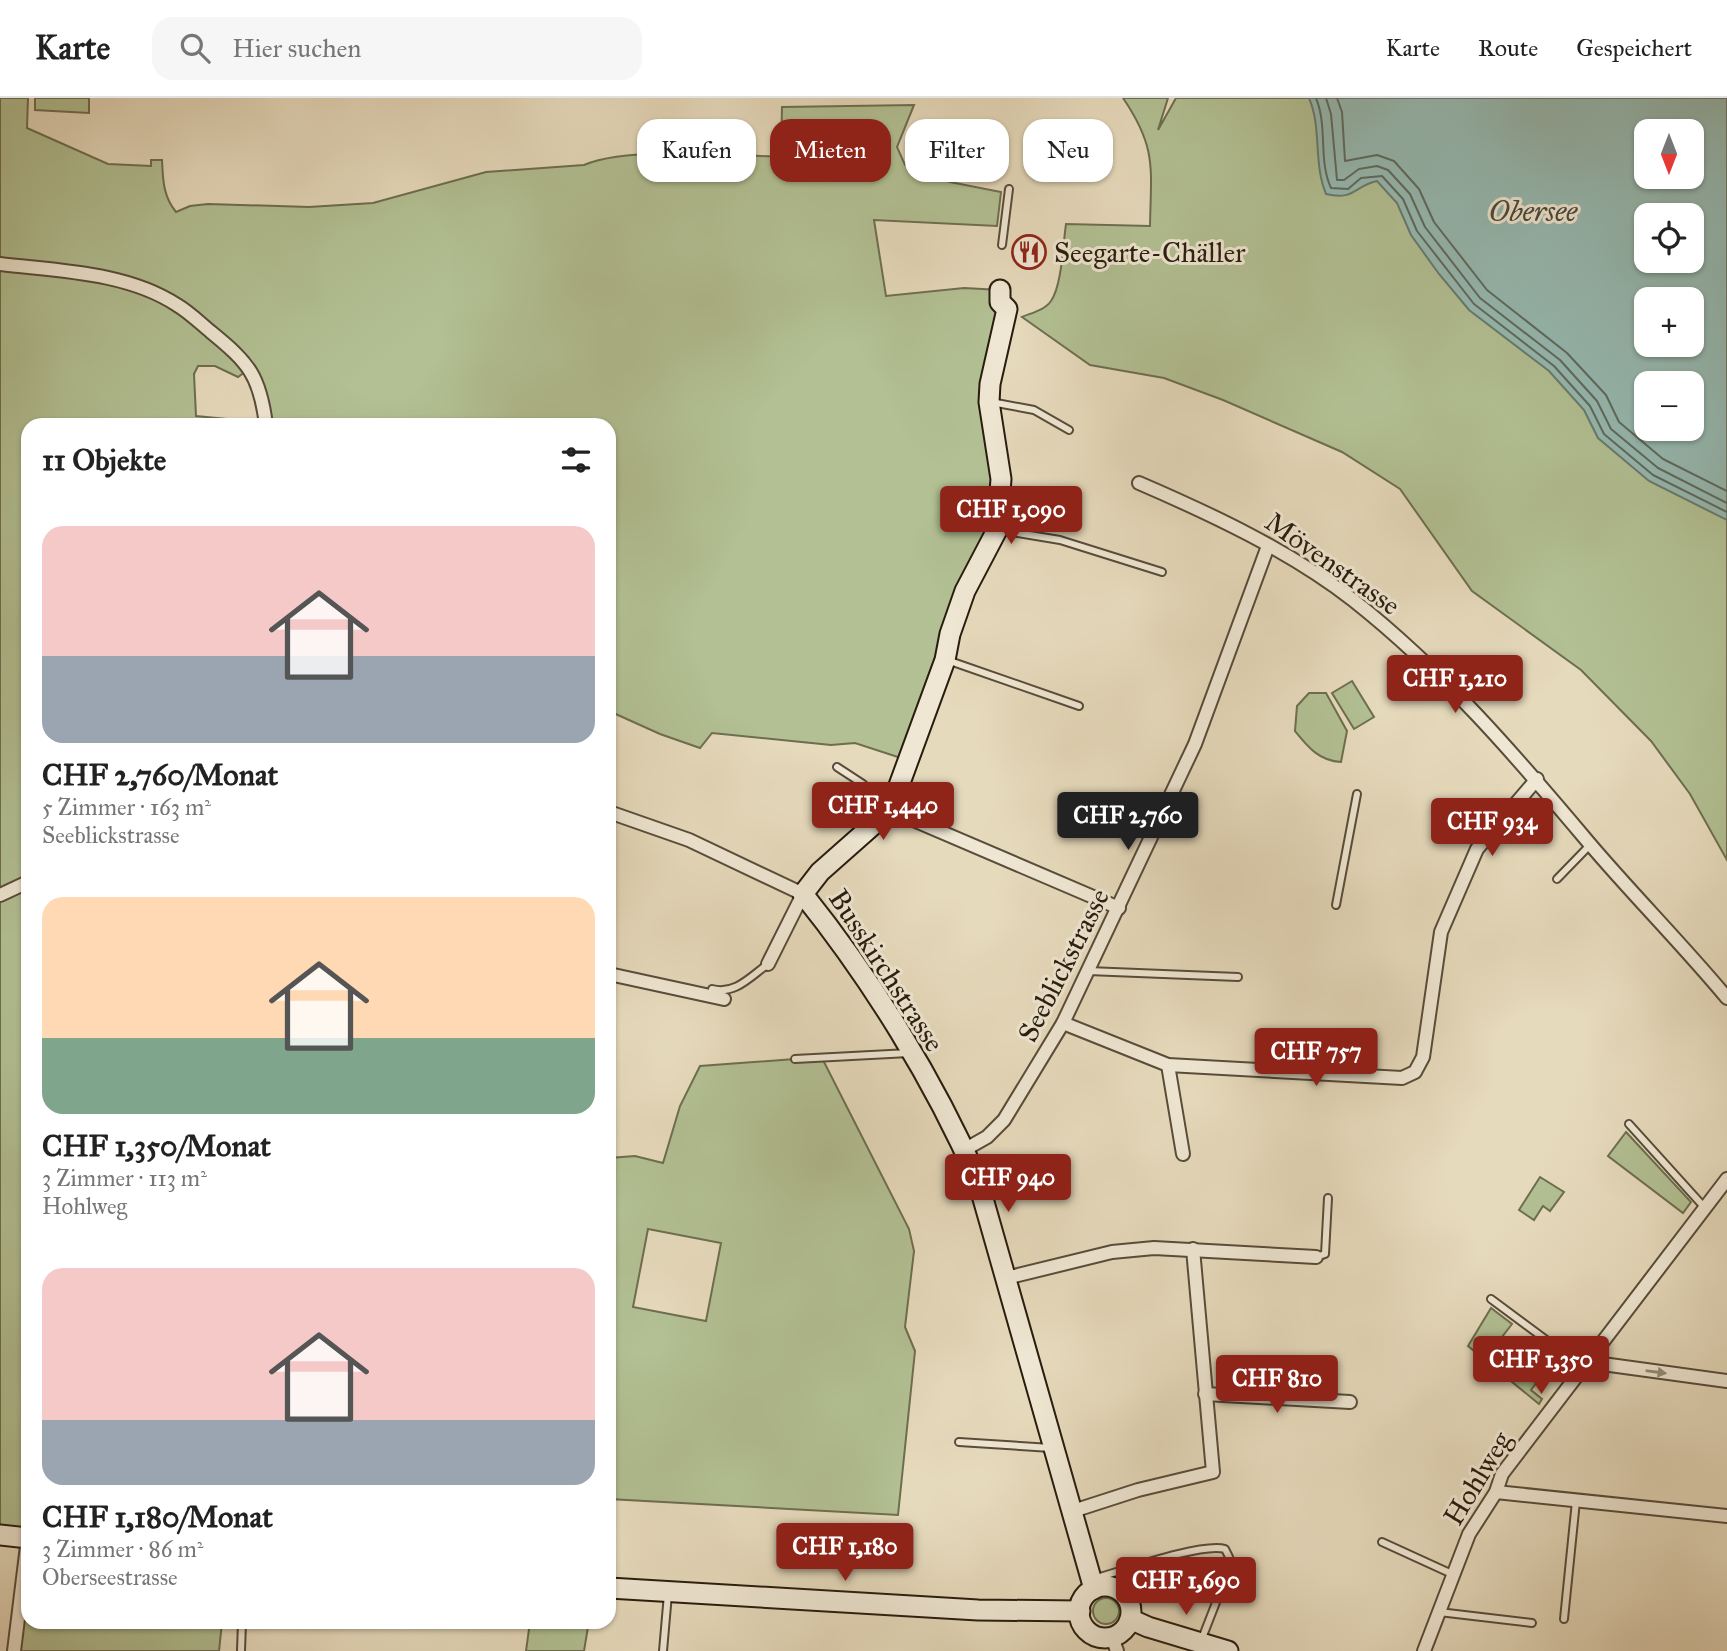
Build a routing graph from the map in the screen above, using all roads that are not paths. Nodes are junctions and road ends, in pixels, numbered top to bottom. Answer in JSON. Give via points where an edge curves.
{"nodes":[{"id":1,"x":1009,"y":189,"type":"dead end"},
{"id":2,"x":1002,"y":245,"type":"dead end"},
{"id":3,"x":0,"y":264,"type":"edge"},
{"id":4,"x":1000,"y":290,"type":"dead end"},
{"id":5,"x":989,"y":402,"type":"junction"},
{"id":6,"x":265,"y":418,"type":"edge"},
{"id":7,"x":1069,"y":429,"type":"dead end"},
{"id":8,"x":1139,"y":483,"type":"dead end"},
{"id":9,"x":997,"y":530,"type":"junction"},
{"id":10,"x":1268,"y":546,"type":"junction"},
{"id":11,"x":1162,"y":572,"type":"dead end"},
{"id":12,"x":945,"y":660,"type":"junction"},
{"id":13,"x":1079,"y":706,"type":"dead end"},
{"id":14,"x":837,"y":767,"type":"dead end"},
{"id":15,"x":1537,"y":779,"type":"junction"},
{"id":16,"x":1357,"y":794,"type":"dead end"},
{"id":17,"x":890,"y":810,"type":"junction"},
{"id":18,"x":616,"y":814,"type":"edge"},
{"id":19,"x":1590,"y":845,"type":"junction"},
{"id":20,"x":1557,"y":879,"type":"dead end"},
{"id":21,"x":21,"y":886,"type":"edge"},
{"id":22,"x":803,"y":894,"type":"junction"},
{"id":23,"x":0,"y":895,"type":"edge"},
{"id":24,"x":1336,"y":905,"type":"dead end"},
{"id":25,"x":1119,"y":908,"type":"junction"},
{"id":26,"x":768,"y":964,"type":"joint"},
{"id":27,"x":1088,"y":971,"type":"junction"},
{"id":28,"x":616,"y":976,"type":"edge"},
{"id":29,"x":1238,"y":976,"type":"dead end"},
{"id":30,"x":712,"y":989,"type":"dead end"},
{"id":31,"x":1727,"y":998,"type":"edge"},
{"id":32,"x":724,"y":999,"type":"dead end"},
{"id":33,"x":1063,"y":1023,"type":"junction"},
{"id":34,"x":910,"y":1053,"type":"junction"},
{"id":35,"x":795,"y":1059,"type":"dead end"},
{"id":36,"x":1168,"y":1065,"type":"junction"},
{"id":37,"x":1629,"y":1124,"type":"dead end"},
{"id":38,"x":964,"y":1150,"type":"junction"},
{"id":39,"x":1183,"y":1154,"type":"dead end"},
{"id":40,"x":1727,"y":1179,"type":"edge"},
{"id":41,"x":1328,"y":1198,"type":"dead end"},
{"id":42,"x":1705,"y":1208,"type":"junction"},
{"id":43,"x":1193,"y":1249,"type":"junction"},
{"id":44,"x":1316,"y":1257,"type":"joint"},
{"id":45,"x":1006,"y":1278,"type":"junction"},
{"id":46,"x":1491,"y":1299,"type":"dead end"},
{"id":47,"x":1586,"y":1365,"type":"junction"},
{"id":48,"x":1307,"y":1367,"type":"dead end"},
{"id":49,"x":1727,"y":1381,"type":"edge"},
{"id":50,"x":1205,"y":1394,"type":"junction"},
{"id":51,"x":1305,"y":1400,"type":"junction"},
{"id":52,"x":1350,"y":1402,"type":"dead end"},
{"id":53,"x":959,"y":1442,"type":"dead end"},
{"id":54,"x":1053,"y":1448,"type":"junction"},
{"id":55,"x":1496,"y":1492,"type":"junction"},
{"id":56,"x":1576,"y":1499,"type":"junction"},
{"id":57,"x":1073,"y":1511,"type":"junction"},
{"id":58,"x":1727,"y":1516,"type":"edge"},
{"id":59,"x":0,"y":1535,"type":"edge"},
{"id":60,"x":21,"y":1537,"type":"edge"},
{"id":61,"x":1382,"y":1542,"type":"dead end"},
{"id":62,"x":1452,"y":1574,"type":"junction"},
{"id":63,"x":1093,"y":1584,"type":"junction"},
{"id":64,"x":616,"y":1588,"type":"edge"},
{"id":65,"x":668,"y":1591,"type":"junction"},
{"id":66,"x":21,"y":1594,"type":"edge"},
{"id":67,"x":1080,"y":1611,"type":"junction"},
{"id":68,"x":1437,"y":1612,"type":"junction"},
{"id":69,"x":1130,"y":1619,"type":"junction"},
{"id":70,"x":1564,"y":1619,"type":"dead end"},
{"id":71,"x":1532,"y":1623,"type":"dead end"},
{"id":72,"x":242,"y":1629,"type":"edge"},
{"id":73,"x":1201,"y":1643,"type":"junction"},
{"id":74,"x":1114,"y":1644,"type":"edge"},
{"id":75,"x":14,"y":1651,"type":"edge"},
{"id":76,"x":241,"y":1651,"type":"edge"},
{"id":77,"x":663,"y":1651,"type":"edge"},
{"id":78,"x":1228,"y":1651,"type":"edge"},
{"id":79,"x":1424,"y":1651,"type":"edge"}],
"edges":[{"from":1,"to":2,"type":"lane"},
{"from":3,"to":6,"type":"street","via":[[96,276],[136,286],[177,304],[233,350],[257,380]]},
{"from":4,"to":5,"type":"street","name":"Busskirchstrasse","via":[[1000,302],[1007,309]]},
{"from":5,"to":7,"type":"lane","via":[[1034,410]]},
{"from":5,"to":9,"type":"street","name":"Busskirchstrasse","via":[[1001,479]]},
{"from":8,"to":10,"type":"street","name":"Mövenstrasse","via":[[1224,519]]},
{"from":9,"to":11,"type":"lane","via":[[1060,540]]},
{"from":9,"to":12,"type":"street","name":"Busskirchstrasse","via":[[965,591]]},
{"from":10,"to":15,"type":"street","name":"Mövenstrasse","via":[[1350,598],[1416,653]]},
{"from":10,"to":25,"type":"street","name":"Seeblickstrasse","via":[[1195,744]]},
{"from":12,"to":13,"type":"lane"},
{"from":12,"to":17,"type":"street","name":"Busskirchstrasse"},
{"from":14,"to":17,"type":"lane"},
{"from":15,"to":19,"type":"street","name":"Mövenstrasse"},
{"from":15,"to":36,"type":"street","via":[[1477,849],[1441,932],[1423,1057],[1415,1072],[1402,1078]]},
{"from":16,"to":24,"type":"lane"},
{"from":17,"to":22,"type":"street","name":"Busskirchstrasse","via":[[820,872]]},
{"from":17,"to":25,"type":"street"},
{"from":18,"to":22,"type":"street","via":[[689,840]]},
{"from":19,"to":20,"type":"lane"},
{"from":19,"to":31,"type":"street","name":"Mövenstrasse"},
{"from":21,"to":23,"type":"street"},
{"from":22,"to":26,"type":"street"},
{"from":22,"to":34,"type":"street","name":"Busskirchstrasse","via":[[873,989]]},
{"from":25,"to":27,"type":"street","name":"Seeblickstrasse"},
{"from":26,"to":30,"type":"lane","via":[[738,987]]},
{"from":27,"to":29,"type":"lane"},
{"from":27,"to":33,"type":"street","name":"Seeblickstrasse"},
{"from":28,"to":32,"type":"street"},
{"from":33,"to":36,"type":"street"},
{"from":33,"to":38,"type":"street","name":"Seeblickstrasse","via":[[1004,1120]]},
{"from":34,"to":35,"type":"lane"},
{"from":34,"to":38,"type":"street","name":"Busskirchstrasse"},
{"from":36,"to":39,"type":"street"},
{"from":37,"to":42,"type":"lane"},
{"from":38,"to":45,"type":"street","name":"Busskirchstrasse","via":[[978,1181]]},
{"from":40,"to":42,"type":"street","name":"Hohlweg"},
{"from":41,"to":44,"type":"lane","via":[[1325,1254]]},
{"from":42,"to":47,"type":"street","name":"Hohlweg"},
{"from":43,"to":44,"type":"street"},
{"from":43,"to":45,"type":"street","via":[[1112,1252]]},
{"from":43,"to":50,"type":"street"},
{"from":45,"to":54,"type":"street","name":"Busskirchstrasse"},
{"from":46,"to":47,"type":"lane"},
{"from":47,"to":49,"type":"street","one_way":true},
{"from":47,"to":55,"type":"street","name":"Hohlweg","via":[[1512,1459]]},
{"from":48,"to":51,"type":"lane"},
{"from":50,"to":51,"type":"street"},
{"from":50,"to":57,"type":"street","via":[[1213,1472]]},
{"from":51,"to":52,"type":"street"},
{"from":53,"to":54,"type":"lane"},
{"from":54,"to":57,"type":"street","name":"Busskirchstrasse"},
{"from":55,"to":56,"type":"street"},
{"from":55,"to":62,"type":"street","name":"Hohlweg","via":[[1469,1534]]},
{"from":56,"to":58,"type":"street"},
{"from":56,"to":70,"type":"lane"},
{"from":57,"to":63,"type":"street","name":"Busskirchstrasse"},
{"from":59,"to":60,"type":"street"},
{"from":61,"to":62,"type":"lane"},
{"from":62,"to":68,"type":"street","name":"Hohlweg"},
{"from":63,"to":67,"type":"street"},
{"from":63,"to":69,"type":"street","via":[[1125,1595]]},
{"from":63,"to":73,"type":"lane","via":[[1180,1555],[1224,1549],[1230,1558]]},
{"from":64,"to":65,"type":"street"},
{"from":65,"to":67,"type":"street","via":[[978,1610]]},
{"from":65,"to":77,"type":"lane"},
{"from":66,"to":75,"type":"street"},
{"from":67,"to":74,"type":"street","via":[[1088,1631]]},
{"from":68,"to":71,"type":"lane"},
{"from":68,"to":79,"type":"street","name":"Hohlweg"},
{"from":69,"to":73,"type":"street"},
{"from":69,"to":74,"type":"street"},
{"from":72,"to":76,"type":"lane"},
{"from":73,"to":78,"type":"street"}]}
